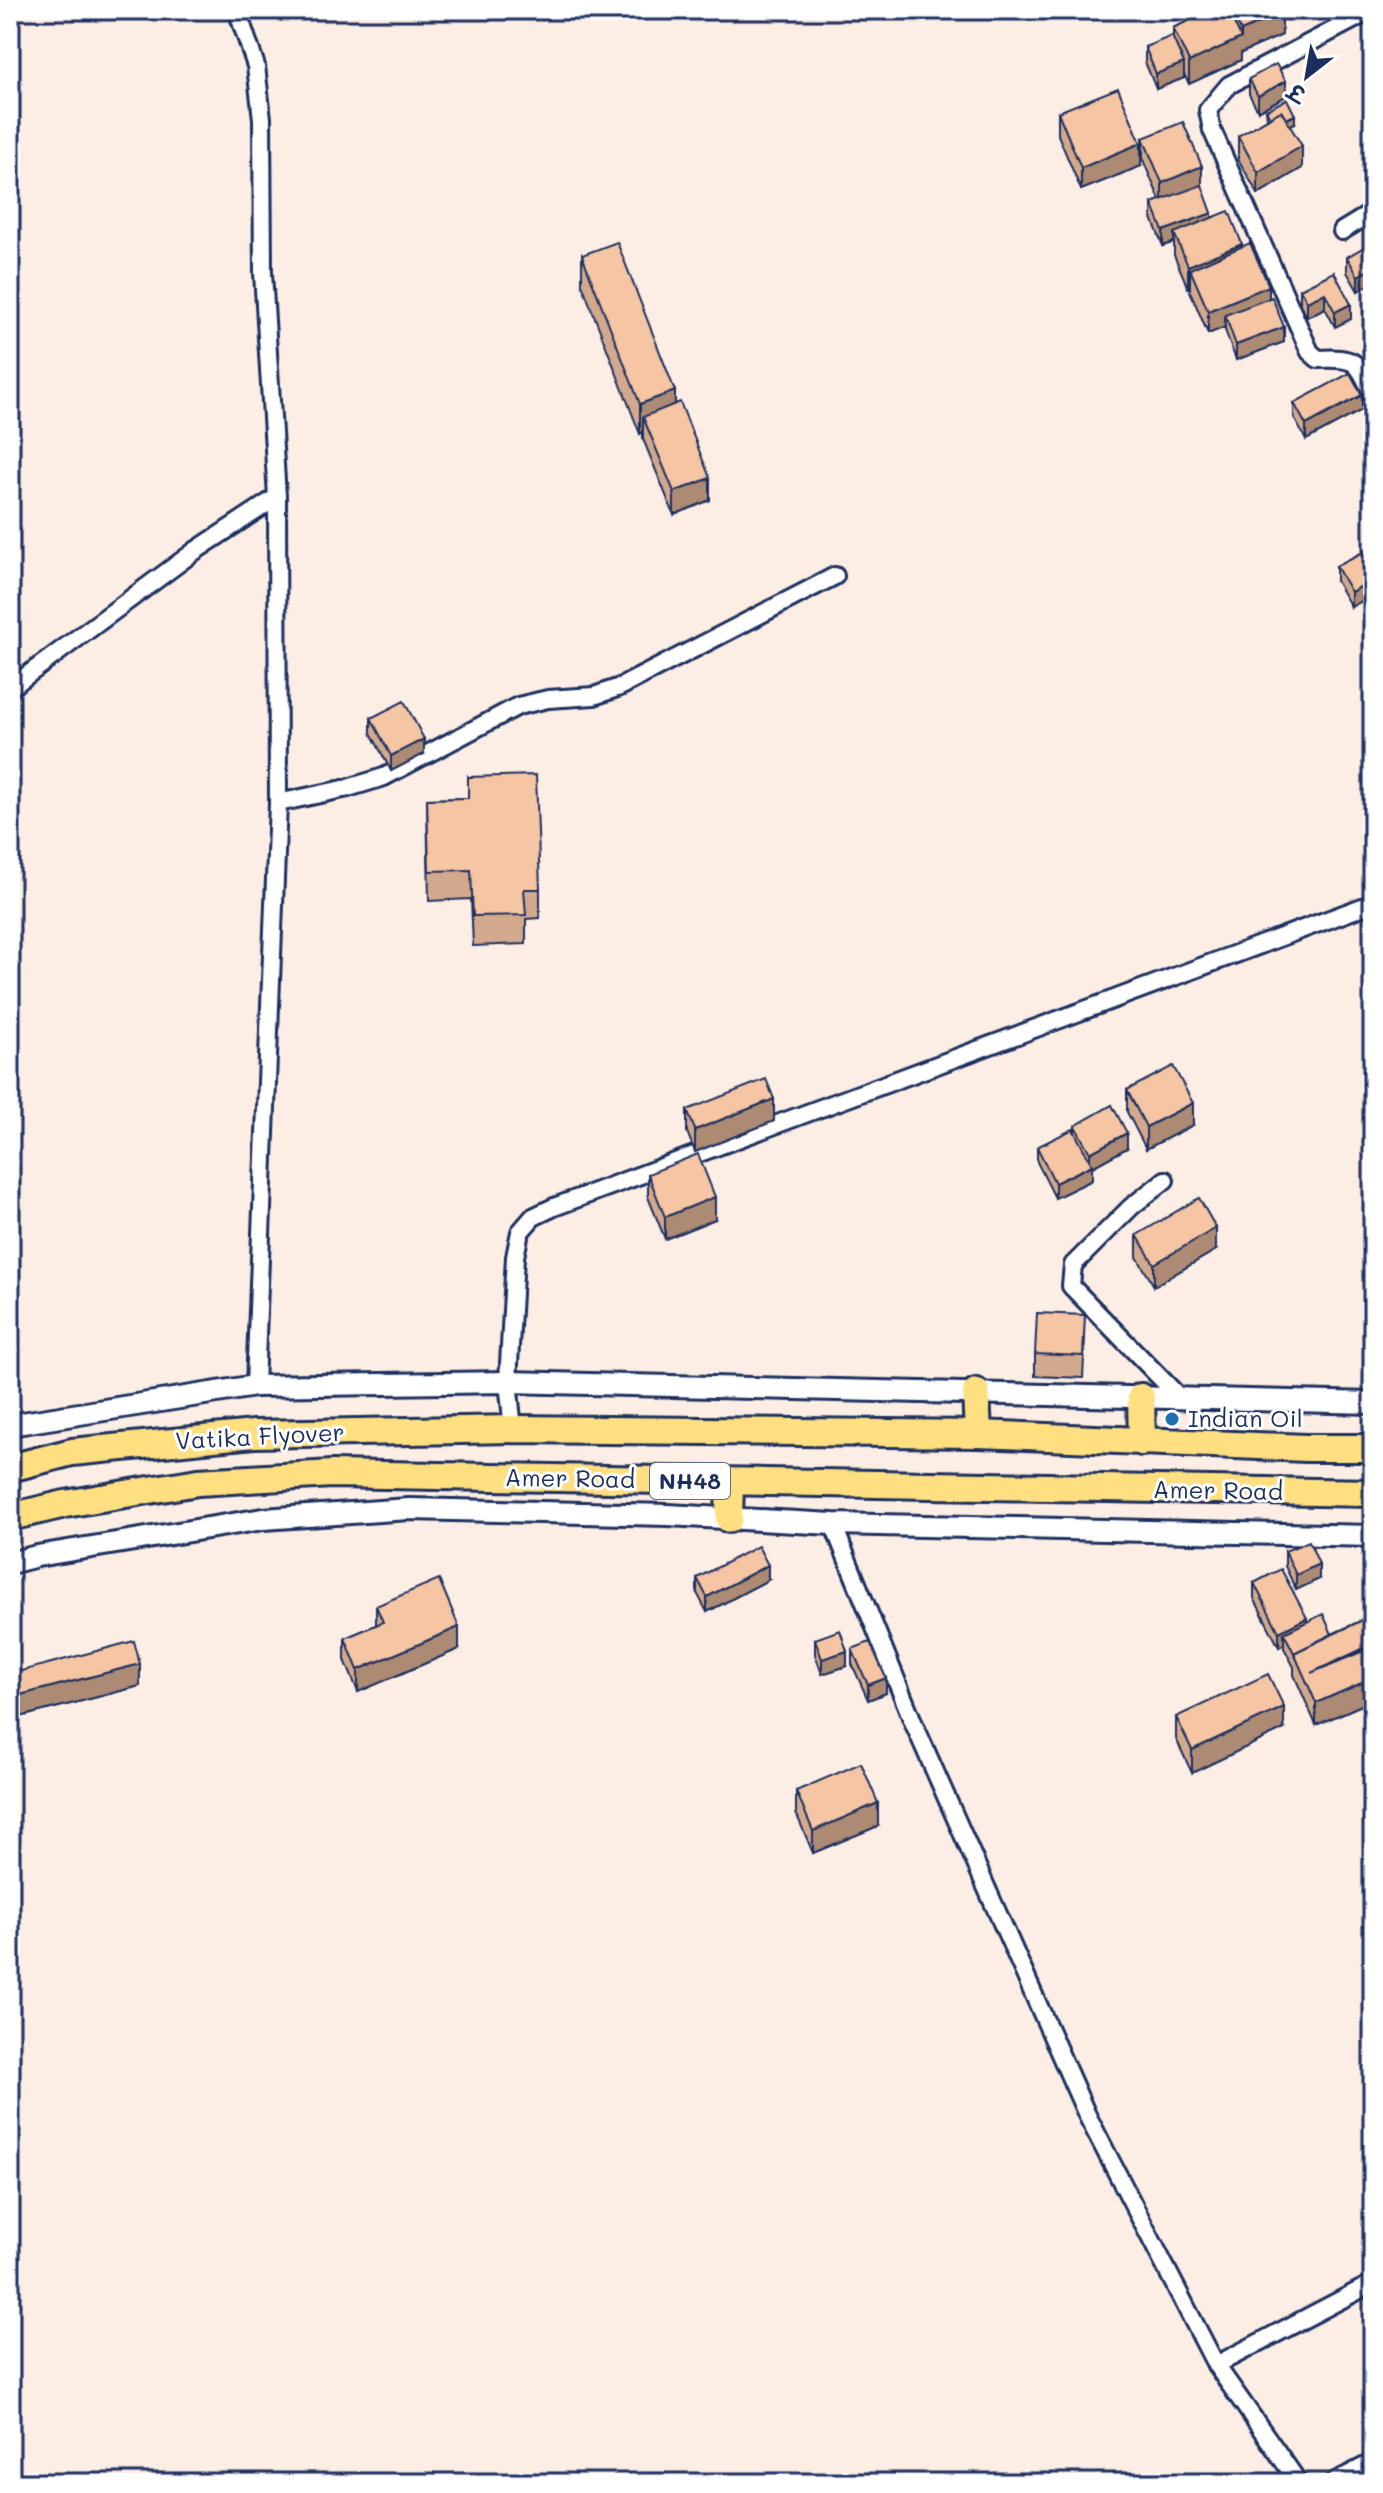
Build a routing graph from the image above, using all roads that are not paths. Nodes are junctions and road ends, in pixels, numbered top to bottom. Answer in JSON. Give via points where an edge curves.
{"nodes":[{"id":1,"x":237,"y":10,"type":"edge"},
{"id":2,"x":1372,"y":10,"type":"edge"},
{"id":3,"x":1373,"y":212,"type":"edge"},
{"id":4,"x":1342,"y":231,"type":"dead end"},
{"id":5,"x":1373,"y":395,"type":"edge"},
{"id":6,"x":277,"y":497,"type":"junction"},
{"id":7,"x":835,"y":576,"type":"dead end"},
{"id":8,"x":10,"y":688,"type":"edge"},
{"id":9,"x":278,"y":803,"type":"junction"},
{"id":10,"x":1373,"y":903,"type":"edge"},
{"id":11,"x":1165,"y":1180,"type":"dead end"},
{"id":12,"x":508,"y":1382,"type":"junction"},
{"id":13,"x":255,"y":1386,"type":"junction"},
{"id":14,"x":976,"y":1392,"type":"junction"},
{"id":15,"x":1141,"y":1397,"type":"junction"},
{"id":16,"x":1180,"y":1398,"type":"junction"},
{"id":17,"x":1373,"y":1403,"type":"edge"},
{"id":18,"x":10,"y":1425,"type":"edge"},
{"id":19,"x":513,"y":1429,"type":"junction"},
{"id":20,"x":978,"y":1434,"type":"junction"},
{"id":21,"x":1142,"y":1442,"type":"junction"},
{"id":22,"x":1373,"y":1448,"type":"edge"},
{"id":23,"x":10,"y":1468,"type":"edge"},
{"id":24,"x":730,"y":1482,"type":"junction"},
{"id":25,"x":1373,"y":1493,"type":"edge"},
{"id":26,"x":10,"y":1517,"type":"edge"},
{"id":27,"x":729,"y":1519,"type":"junction"},
{"id":28,"x":833,"y":1524,"type":"junction"},
{"id":29,"x":1373,"y":1536,"type":"edge"},
{"id":30,"x":10,"y":1563,"type":"edge"},
{"id":31,"x":1373,"y":2283,"type":"edge"},
{"id":32,"x":1216,"y":2365,"type":"junction"},
{"id":33,"x":1373,"y":2462,"type":"edge"},
{"id":34,"x":1299,"y":2483,"type":"edge"},
{"id":35,"x":1332,"y":2483,"type":"edge"}],
"edges":[{"from":1,"to":6,"type":"street","via":[[256,66],[262,119],[263,273]]},
{"from":2,"to":5,"type":"street","via":[[1229,85],[1208,110],[1212,130],[1310,352],[1318,359],[1349,358],[1359,365]]},
{"from":3,"to":4,"type":"street"},
{"from":6,"to":8,"type":"street"},
{"from":6,"to":9,"type":"street"},
{"from":7,"to":9,"type":"street","via":[[620,687],[594,696],[518,706],[384,777]]},
{"from":9,"to":13,"type":"street"},
{"from":10,"to":12,"type":"street","via":[[533,1217],[520,1232],[515,1257]]},
{"from":11,"to":16,"type":"street","via":[[1073,1265],[1071,1286]]},
{"from":12,"to":13,"type":"street"},
{"from":12,"to":14,"type":"street"},
{"from":12,"to":19,"type":"street"},
{"from":13,"to":18,"type":"street"},
{"from":14,"to":15,"type":"street"},
{"from":14,"to":20,"type":"highway"},
{"from":15,"to":16,"type":"street"},
{"from":15,"to":21,"type":"highway"},
{"from":16,"to":17,"type":"street"},
{"from":19,"to":20,"type":"highway","number":"NH48"},
{"from":19,"to":23,"type":"highway","name":"Vatika Flyover","number":"NH48","via":[[254,1434],[72,1452]]},
{"from":20,"to":21,"type":"highway","number":"NH48"},
{"from":21,"to":22,"type":"highway","number":"NH48"},
{"from":24,"to":25,"type":"highway","name":"Amer Road","number":"NH48"},
{"from":24,"to":26,"type":"highway","name":"Amer Road","number":"NH48","via":[[332,1474],[198,1482]]},
{"from":24,"to":27,"type":"highway"},
{"from":27,"to":28,"type":"street"},
{"from":27,"to":30,"type":"street","via":[[409,1509],[325,1514],[185,1531]]},
{"from":28,"to":29,"type":"street"},
{"from":28,"to":32,"type":"street","via":[[914,1724],[1087,2115]]},
{"from":31,"to":32,"type":"street"},
{"from":32,"to":34,"type":"street"},
{"from":33,"to":35,"type":"street"}]}
